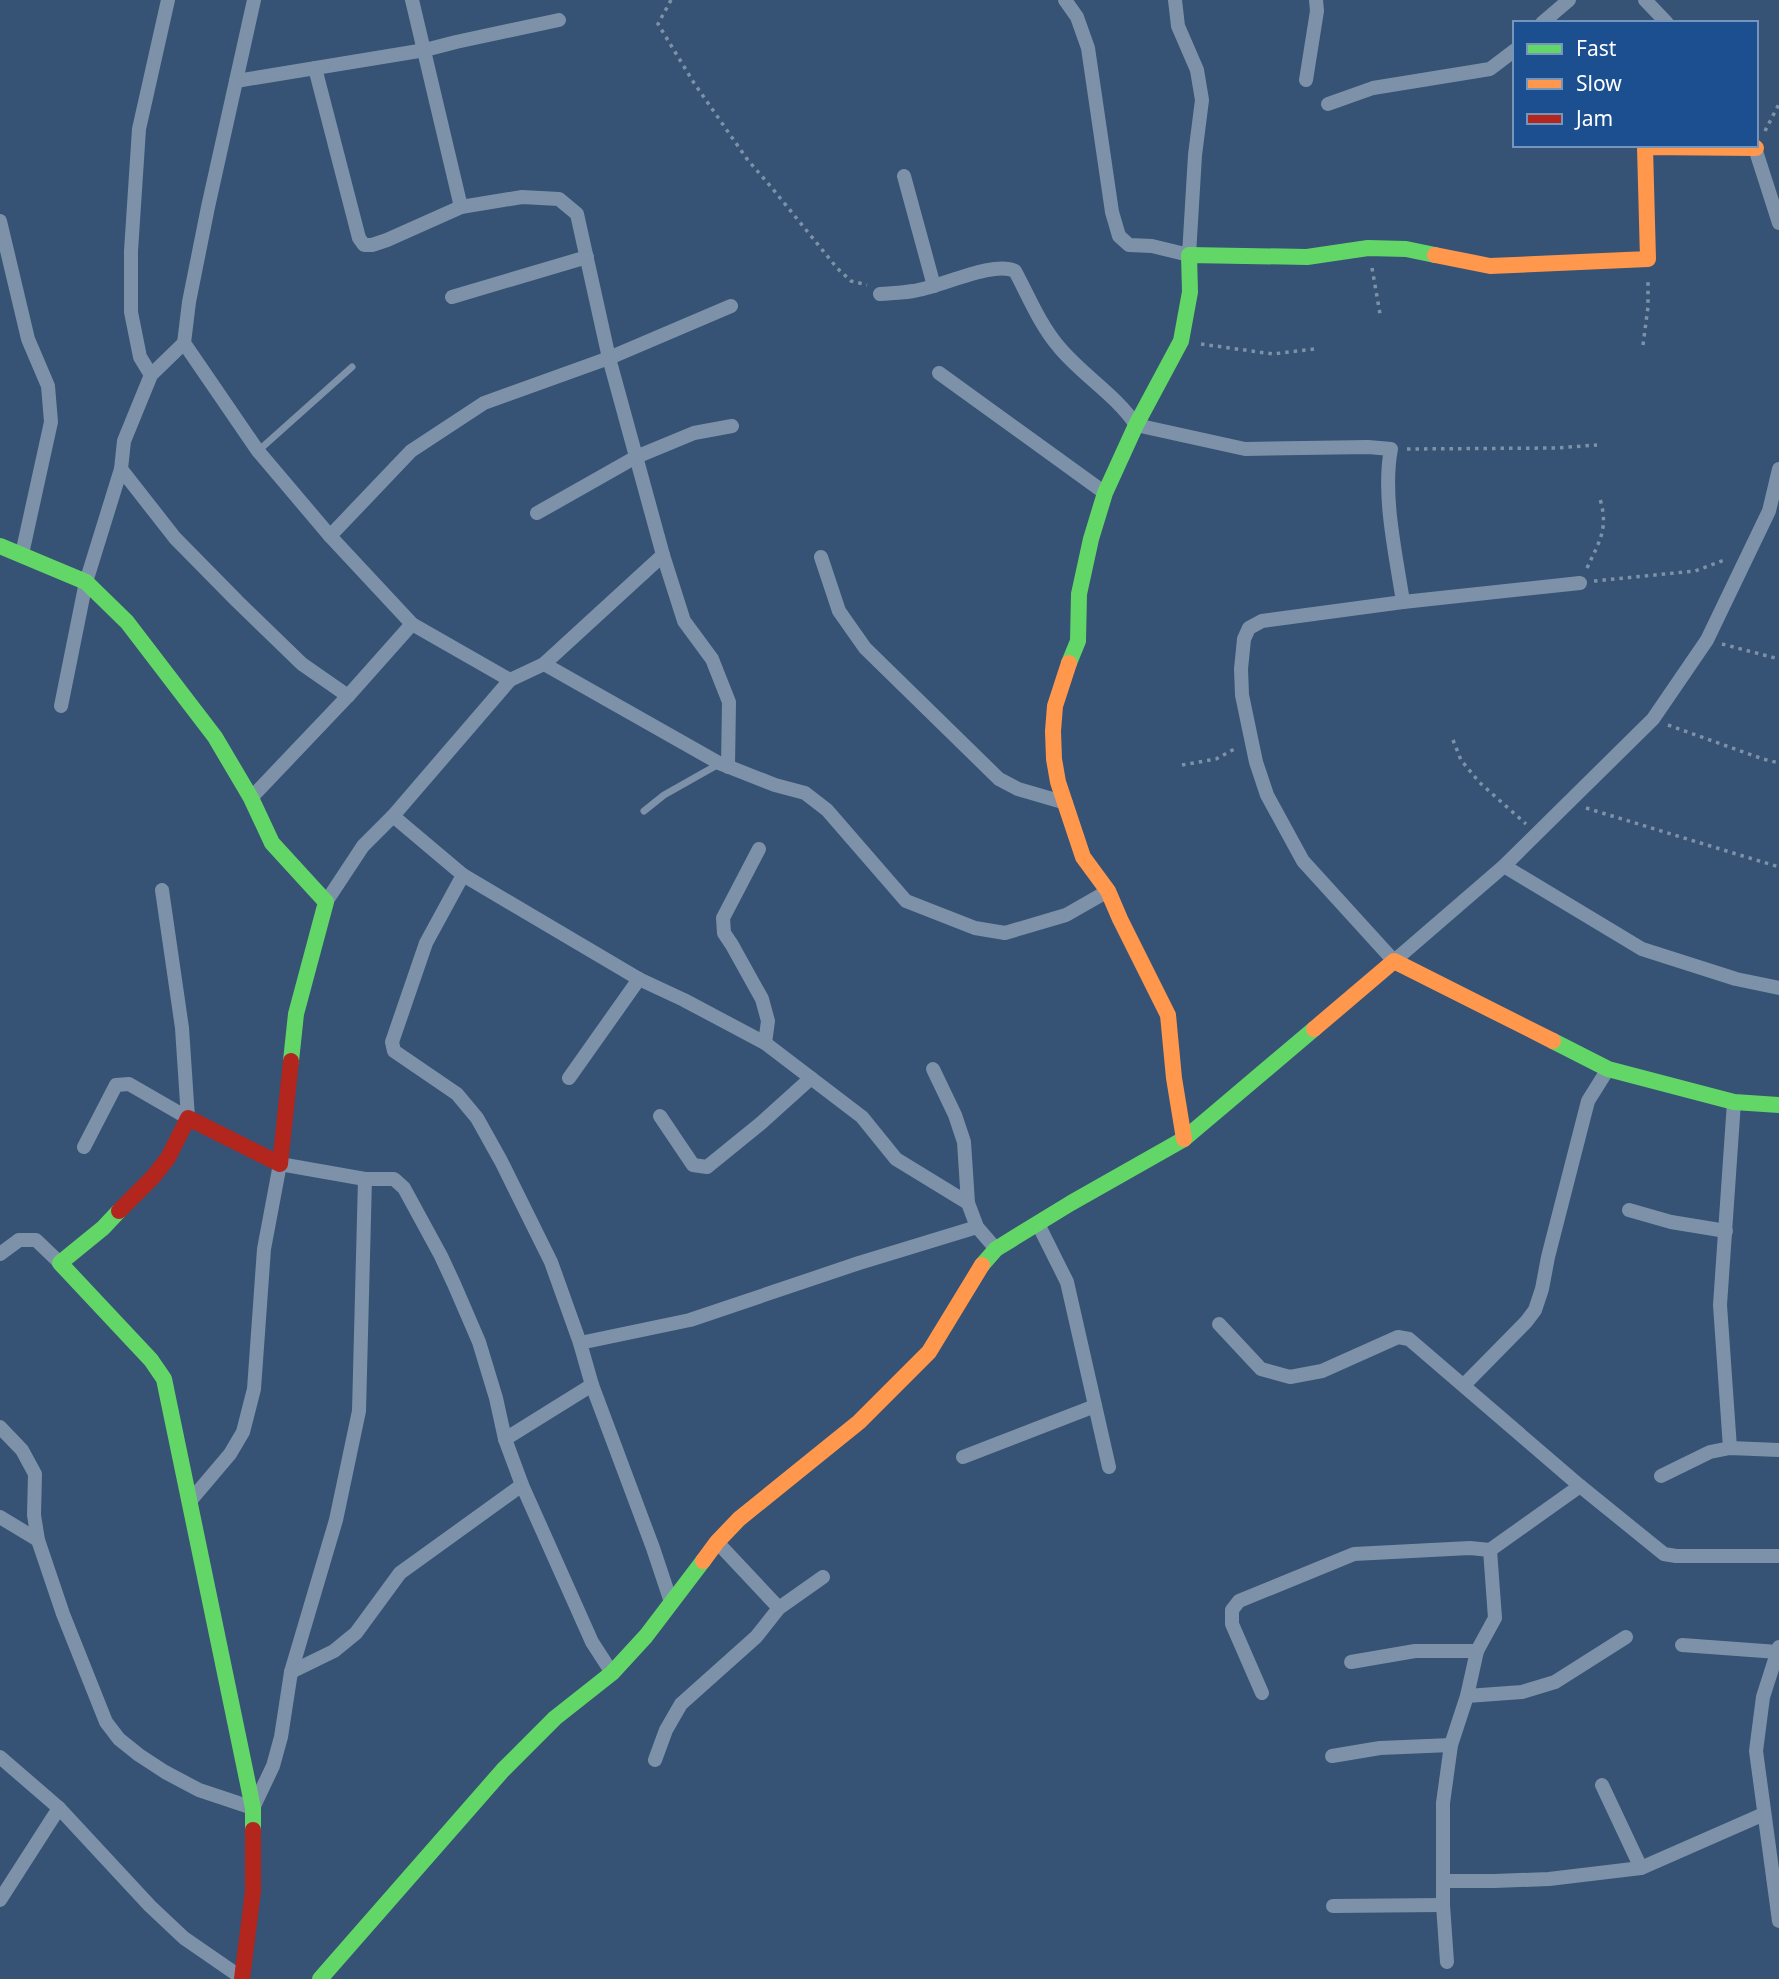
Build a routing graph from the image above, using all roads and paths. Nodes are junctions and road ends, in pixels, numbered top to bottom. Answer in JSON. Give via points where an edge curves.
{"nodes":[{"id":1,"x":168,"y":0,"type":"edge"},
{"id":2,"x":254,"y":0,"type":"edge"},
{"id":3,"x":412,"y":0,"type":"edge"},
{"id":4,"x":671,"y":0,"type":"edge"},
{"id":5,"x":1065,"y":0,"type":"edge"},
{"id":6,"x":1175,"y":0,"type":"edge"},
{"id":7,"x":1316,"y":0,"type":"edge"},
{"id":8,"x":1569,"y":0,"type":"edge"},
{"id":9,"x":1645,"y":0,"type":"edge"},
{"id":10,"x":559,"y":20,"type":"dead end"},
{"id":11,"x":1544,"y":21,"type":"edge"},
{"id":12,"x":1665,"y":21,"type":"edge"},
{"id":13,"x":425,"y":50,"type":"junction"},
{"id":14,"x":1513,"y":52,"type":"edge"},
{"id":15,"x":315,"y":68,"type":"junction"},
{"id":16,"x":1306,"y":80,"type":"dead end"},
{"id":17,"x":236,"y":81,"type":"junction"},
{"id":18,"x":1328,"y":104,"type":"dead end"},
{"id":19,"x":1779,"y":104,"type":"edge"},
{"id":20,"x":1758,"y":142,"type":"edge"},
{"id":21,"x":1755,"y":147,"type":"edge"},
{"id":22,"x":904,"y":176,"type":"dead end"},
{"id":23,"x":461,"y":207,"type":"junction"},
{"id":24,"x":0,"y":221,"type":"edge"},
{"id":25,"x":1779,"y":223,"type":"edge"},
{"id":26,"x":1368,"y":248,"type":"junction"},
{"id":27,"x":1189,"y":255,"type":"junction"},
{"id":28,"x":587,"y":257,"type":"junction"},
{"id":29,"x":1648,"y":259,"type":"junction"},
{"id":30,"x":934,"y":286,"type":"junction"},
{"id":31,"x":880,"y":294,"type":"joint"},
{"id":32,"x":452,"y":298,"type":"dead end"},
{"id":33,"x":731,"y":306,"type":"dead end"},
{"id":34,"x":1380,"y":314,"type":"dead end"},
{"id":35,"x":1181,"y":341,"type":"junction"},
{"id":36,"x":184,"y":343,"type":"junction"},
{"id":37,"x":1643,"y":345,"type":"dead end"},
{"id":38,"x":1314,"y":349,"type":"dead end"},
{"id":39,"x":609,"y":358,"type":"junction"},
{"id":40,"x":352,"y":367,"type":"dead end"},
{"id":41,"x":939,"y":373,"type":"dead end"},
{"id":42,"x":151,"y":374,"type":"junction"},
{"id":43,"x":1136,"y":425,"type":"junction"},
{"id":44,"x":732,"y":426,"type":"dead end"},
{"id":45,"x":1597,"y":444,"type":"dead end"},
{"id":46,"x":1391,"y":449,"type":"junction"},
{"id":47,"x":258,"y":451,"type":"junction"},
{"id":48,"x":636,"y":457,"type":"junction"},
{"id":49,"x":121,"y":468,"type":"junction"},
{"id":50,"x":1779,"y":469,"type":"edge"},
{"id":51,"x":1105,"y":493,"type":"junction"},
{"id":52,"x":1600,"y":499,"type":"dead end"},
{"id":53,"x":1774,"y":512,"type":"edge"},
{"id":54,"x":537,"y":513,"type":"dead end"},
{"id":55,"x":331,"y":536,"type":"junction"},
{"id":56,"x":0,"y":546,"type":"edge"},
{"id":57,"x":1749,"y":552,"type":"junction"},
{"id":58,"x":22,"y":554,"type":"junction"},
{"id":59,"x":663,"y":555,"type":"junction"},
{"id":60,"x":821,"y":557,"type":"dead end"},
{"id":61,"x":86,"y":582,"type":"junction"},
{"id":62,"x":1580,"y":583,"type":"junction"},
{"id":63,"x":1403,"y":602,"type":"junction"},
{"id":64,"x":412,"y":624,"type":"junction"},
{"id":65,"x":1707,"y":640,"type":"junction"},
{"id":66,"x":1779,"y":659,"type":"edge"},
{"id":67,"x":544,"y":664,"type":"junction"},
{"id":68,"x":510,"y":680,"type":"junction"},
{"id":69,"x":348,"y":696,"type":"junction"},
{"id":70,"x":61,"y":706,"type":"dead end"},
{"id":71,"x":1653,"y":719,"type":"junction"},
{"id":72,"x":1252,"y":740,"type":"junction"},
{"id":73,"x":1453,"y":740,"type":"dead end"},
{"id":74,"x":1779,"y":762,"type":"edge"},
{"id":75,"x":724,"y":765,"type":"junction"},
{"id":76,"x":1182,"y":765,"type":"dead end"},
{"id":77,"x":251,"y":798,"type":"junction"},
{"id":78,"x":1066,"y":803,"type":"junction"},
{"id":79,"x":1567,"y":803,"type":"junction"},
{"id":80,"x":644,"y":811,"type":"dead end"},
{"id":81,"x":393,"y":816,"type":"junction"},
{"id":82,"x":1536,"y":833,"type":"junction"},
{"id":83,"x":759,"y":849,"type":"dead end"},
{"id":84,"x":1504,"y":866,"type":"junction"},
{"id":85,"x":1779,"y":867,"type":"edge"},
{"id":86,"x":463,"y":875,"type":"junction"},
{"id":87,"x":162,"y":891,"type":"dead end"},
{"id":88,"x":1108,"y":891,"type":"junction"},
{"id":89,"x":326,"y":902,"type":"junction"},
{"id":90,"x":1394,"y":961,"type":"junction"},
{"id":91,"x":639,"y":979,"type":"junction"},
{"id":92,"x":1779,"y":988,"type":"edge"},
{"id":93,"x":765,"y":1043,"type":"junction"},
{"id":94,"x":933,"y":1069,"type":"dead end"},
{"id":95,"x":1608,"y":1069,"type":"junction"},
{"id":96,"x":569,"y":1078,"type":"dead end"},
{"id":97,"x":811,"y":1078,"type":"junction"},
{"id":98,"x":1734,"y":1102,"type":"junction"},
{"id":99,"x":1779,"y":1105,"type":"edge"},
{"id":100,"x":660,"y":1116,"type":"dead end"},
{"id":101,"x":188,"y":1118,"type":"junction"},
{"id":102,"x":1184,"y":1139,"type":"junction"},
{"id":103,"x":84,"y":1147,"type":"dead end"},
{"id":104,"x":280,"y":1164,"type":"junction"},
{"id":105,"x":365,"y":1179,"type":"junction"},
{"id":106,"x":968,"y":1203,"type":"junction"},
{"id":107,"x":1629,"y":1210,"type":"dead end"},
{"id":108,"x":1038,"y":1224,"type":"junction"},
{"id":109,"x":977,"y":1227,"type":"junction"},
{"id":110,"x":1726,"y":1231,"type":"junction"},
{"id":111,"x":996,"y":1249,"type":"junction"},
{"id":112,"x":0,"y":1254,"type":"edge"},
{"id":113,"x":60,"y":1263,"type":"junction"},
{"id":114,"x":1219,"y":1324,"type":"dead end"},
{"id":115,"x":580,"y":1343,"type":"junction"},
{"id":116,"x":592,"y":1385,"type":"junction"},
{"id":117,"x":1464,"y":1385,"type":"junction"},
{"id":118,"x":1095,"y":1406,"type":"junction"},
{"id":119,"x":0,"y":1427,"type":"edge"},
{"id":120,"x":505,"y":1438,"type":"junction"},
{"id":121,"x":1730,"y":1448,"type":"junction"},
{"id":122,"x":1779,"y":1450,"type":"edge"},
{"id":123,"x":963,"y":1457,"type":"dead end"},
{"id":124,"x":1109,"y":1467,"type":"dead end"},
{"id":125,"x":1661,"y":1476,"type":"dead end"},
{"id":126,"x":522,"y":1485,"type":"junction"},
{"id":127,"x":1580,"y":1486,"type":"junction"},
{"id":128,"x":191,"y":1500,"type":"junction"},
{"id":129,"x":0,"y":1517,"type":"edge"},
{"id":130,"x":38,"y":1540,"type":"junction"},
{"id":131,"x":718,"y":1542,"type":"junction"},
{"id":132,"x":1490,"y":1550,"type":"junction"},
{"id":133,"x":1779,"y":1556,"type":"edge"},
{"id":134,"x":823,"y":1577,"type":"dead end"},
{"id":135,"x":671,"y":1602,"type":"junction"},
{"id":136,"x":779,"y":1608,"type":"junction"},
{"id":137,"x":1626,"y":1637,"type":"dead end"},
{"id":138,"x":1682,"y":1645,"type":"dead end"},
{"id":139,"x":1778,"y":1649,"type":"edge"},
{"id":140,"x":1477,"y":1651,"type":"junction"},
{"id":141,"x":1350,"y":1662,"type":"dead end"},
{"id":142,"x":291,"y":1672,"type":"junction"},
{"id":143,"x":612,"y":1673,"type":"junction"},
{"id":144,"x":1262,"y":1693,"type":"dead end"},
{"id":145,"x":1467,"y":1696,"type":"junction"},
{"id":146,"x":1451,"y":1745,"type":"junction"},
{"id":147,"x":1332,"y":1756,"type":"dead end"},
{"id":148,"x":0,"y":1757,"type":"edge"},
{"id":149,"x":655,"y":1760,"type":"dead end"},
{"id":150,"x":1602,"y":1784,"type":"dead end"},
{"id":151,"x":59,"y":1808,"type":"junction"},
{"id":152,"x":253,"y":1808,"type":"junction"},
{"id":153,"x":1764,"y":1814,"type":"junction"},
{"id":154,"x":1641,"y":1868,"type":"junction"},
{"id":155,"x":1443,"y":1881,"type":"junction"},
{"id":156,"x":0,"y":1900,"type":"edge"},
{"id":157,"x":1443,"y":1905,"type":"junction"},
{"id":158,"x":1333,"y":1906,"type":"dead end"},
{"id":159,"x":1779,"y":1921,"type":"edge"},
{"id":160,"x":1447,"y":1962,"type":"dead end"},
{"id":161,"x":242,"y":1978,"type":"edge"},
{"id":162,"x":320,"y":1979,"type":"edge"}],
"edges":[{"from":1,"to":42,"type":"street","via":[[139,129],[131,251],[131,313],[140,357]]},
{"from":2,"to":17,"type":"street"},
{"from":3,"to":13,"type":"street"},
{"from":4,"to":31,"type":"path","via":[[658,24],[747,159],[837,268],[851,281]]},
{"from":5,"to":27,"type":"street","via":[[1088,48],[1119,236],[1129,245]]},
{"from":6,"to":27,"type":"street","via":[[1178,26],[1197,70],[1202,100]]},
{"from":7,"to":16,"type":"street"},
{"from":8,"to":11,"type":"street"},
{"from":9,"to":12,"type":"street"},
{"from":10,"to":13,"type":"street"},
{"from":13,"to":15,"type":"street"},
{"from":13,"to":23,"type":"street"},
{"from":14,"to":18,"type":"street","via":[[1490,69],[1373,88]]},
{"from":15,"to":17,"type":"street"},
{"from":15,"to":23,"type":"street","via":[[364,245],[387,240]]},
{"from":17,"to":36,"type":"street"},
{"from":19,"to":20,"type":"path"},
{"from":21,"to":25,"type":"street"},
{"from":21,"to":29,"type":"street","via":[[1645,147]]},
{"from":22,"to":30,"type":"street"},
{"from":23,"to":28,"type":"street","via":[[522,197],[559,199],[577,214]]},
{"from":24,"to":58,"type":"street","via":[[28,339],[48,386],[51,422]]},
{"from":26,"to":27,"type":"street","via":[[1307,257]]},
{"from":26,"to":29,"type":"street","via":[[1406,249],[1490,266]]},
{"from":26,"to":34,"type":"path"},
{"from":27,"to":35,"type":"street","via":[[1190,292]]},
{"from":28,"to":32,"type":"street"},
{"from":28,"to":39,"type":"street"},
{"from":29,"to":37,"type":"path"},
{"from":30,"to":31,"type":"street"},
{"from":30,"to":43,"type":"street","via":[[987,270],[1016,271],[1059,348]]},
{"from":33,"to":39,"type":"street"},
{"from":35,"to":38,"type":"path","via":[[1273,354]]},
{"from":35,"to":43,"type":"street"},
{"from":36,"to":42,"type":"street"},
{"from":36,"to":47,"type":"street"},
{"from":39,"to":48,"type":"street"},
{"from":39,"to":55,"type":"street","via":[[484,403],[411,451]]},
{"from":40,"to":47,"type":"lane"},
{"from":41,"to":51,"type":"street"},
{"from":42,"to":49,"type":"street","via":[[124,441]]},
{"from":43,"to":46,"type":"street","via":[[1245,450]]},
{"from":43,"to":51,"type":"street"},
{"from":44,"to":48,"type":"street","via":[[694,433]]},
{"from":45,"to":46,"type":"path"},
{"from":46,"to":63,"type":"street","via":[[1390,516]]},
{"from":47,"to":55,"type":"street"},
{"from":48,"to":54,"type":"street"},
{"from":48,"to":59,"type":"street"},
{"from":49,"to":61,"type":"street"},
{"from":49,"to":69,"type":"street","via":[[175,538],[237,601],[302,664]]},
{"from":50,"to":53,"type":"street"},
{"from":51,"to":78,"type":"street","via":[[1079,594],[1078,641],[1055,706],[1054,759]]},
{"from":52,"to":62,"type":"path","via":[[1604,533]]},
{"from":53,"to":57,"type":"street"},
{"from":55,"to":64,"type":"street"},
{"from":56,"to":58,"type":"street"},
{"from":57,"to":62,"type":"path","via":[[1695,570]]},
{"from":57,"to":65,"type":"street"},
{"from":58,"to":61,"type":"street"},
{"from":59,"to":67,"type":"street"},
{"from":59,"to":75,"type":"street","via":[[684,621],[712,659],[729,702]]},
{"from":60,"to":78,"type":"street","via":[[839,611],[865,648],[999,779]]},
{"from":61,"to":70,"type":"street"},
{"from":61,"to":77,"type":"street","via":[[127,622],[174,681]]},
{"from":62,"to":63,"type":"street"},
{"from":63,"to":72,"type":"street","via":[[1262,621],[1249,628],[1244,639],[1242,695]]},
{"from":64,"to":68,"type":"street"},
{"from":64,"to":69,"type":"street"},
{"from":65,"to":66,"type":"path"},
{"from":65,"to":71,"type":"street"},
{"from":67,"to":68,"type":"street"},
{"from":67,"to":75,"type":"street"},
{"from":68,"to":81,"type":"street"},
{"from":69,"to":77,"type":"street"},
{"from":71,"to":74,"type":"path"},
{"from":71,"to":79,"type":"street"},
{"from":72,"to":76,"type":"path","via":[[1216,759]]},
{"from":72,"to":90,"type":"street","via":[[1267,795],[1303,862]]},
{"from":73,"to":82,"type":"path","via":[[1461,760],[1479,782]]},
{"from":75,"to":80,"type":"lane","via":[[664,795]]},
{"from":75,"to":88,"type":"street","via":[[805,793],[827,810],[906,901],[975,928],[1005,933],[1026,928],[1066,915]]},
{"from":77,"to":89,"type":"street","via":[[272,843]]},
{"from":78,"to":88,"type":"street","via":[[1083,857]]},
{"from":79,"to":82,"type":"street"},
{"from":79,"to":85,"type":"path"},
{"from":81,"to":86,"type":"street"},
{"from":81,"to":89,"type":"street","via":[[363,846]]},
{"from":82,"to":84,"type":"street"},
{"from":83,"to":93,"type":"street","via":[[723,918],[724,933],[762,999],[768,1021]]},
{"from":84,"to":90,"type":"street"},
{"from":84,"to":92,"type":"street","via":[[1642,949]]},
{"from":86,"to":91,"type":"street"},
{"from":86,"to":115,"type":"street","via":[[426,943],[392,1042],[394,1051],[457,1094],[477,1118],[551,1262]]},
{"from":87,"to":101,"type":"street","via":[[183,1028]]},
{"from":88,"to":102,"type":"street","via":[[1168,1014]]},
{"from":89,"to":104,"type":"street","via":[[296,1014]]},
{"from":90,"to":95,"type":"street"},
{"from":90,"to":102,"type":"street"},
{"from":91,"to":93,"type":"street"},
{"from":91,"to":96,"type":"street"},
{"from":93,"to":97,"type":"street"},
{"from":94,"to":106,"type":"street","via":[[964,1142]]},
{"from":95,"to":98,"type":"street"},
{"from":95,"to":117,"type":"street","via":[[1588,1101],[1535,1310]]},
{"from":97,"to":100,"type":"street","via":[[706,1167],[693,1165]]},
{"from":97,"to":106,"type":"street","via":[[862,1117],[896,1159]]},
{"from":98,"to":99,"type":"street"},
{"from":98,"to":110,"type":"street"},
{"from":101,"to":103,"type":"street","via":[[129,1084],[116,1085]]},
{"from":101,"to":104,"type":"street"},
{"from":101,"to":113,"type":"street","via":[[153,1177]]},
{"from":102,"to":108,"type":"street"},
{"from":104,"to":105,"type":"street"},
{"from":104,"to":128,"type":"street","via":[[264,1249],[254,1390],[243,1433]]},
{"from":105,"to":120,"type":"street","via":[[394,1179],[404,1188],[442,1256],[479,1342]]},
{"from":105,"to":142,"type":"street","via":[[359,1411],[336,1520]]},
{"from":106,"to":109,"type":"street"},
{"from":107,"to":110,"type":"street"},
{"from":108,"to":111,"type":"street"},
{"from":108,"to":118,"type":"street","via":[[1067,1282]]},
{"from":109,"to":111,"type":"street"},
{"from":109,"to":115,"type":"street","via":[[690,1321]]},
{"from":110,"to":121,"type":"street","via":[[1720,1305]]},
{"from":111,"to":131,"type":"street","via":[[979,1268],[929,1352],[859,1422],[739,1518]]},
{"from":112,"to":113,"type":"street","via":[[19,1240],[36,1240]]},
{"from":113,"to":128,"type":"street","via":[[164,1379]]},
{"from":114,"to":117,"type":"street","via":[[1261,1368],[1290,1377],[1322,1371],[1398,1336],[1409,1339]]},
{"from":115,"to":116,"type":"street"},
{"from":116,"to":120,"type":"street"},
{"from":116,"to":135,"type":"street"},
{"from":117,"to":127,"type":"street"},
{"from":118,"to":123,"type":"street"},
{"from":118,"to":124,"type":"street"},
{"from":119,"to":130,"type":"street","via":[[36,1474]]},
{"from":120,"to":126,"type":"street"},
{"from":121,"to":122,"type":"street"},
{"from":121,"to":125,"type":"street","via":[[1710,1452]]},
{"from":126,"to":142,"type":"street","via":[[400,1573],[356,1633],[334,1651]]},
{"from":126,"to":143,"type":"street","via":[[592,1642]]},
{"from":127,"to":132,"type":"street"},
{"from":127,"to":133,"type":"street","via":[[1664,1554]]},
{"from":128,"to":152,"type":"street"},
{"from":129,"to":130,"type":"street"},
{"from":130,"to":152,"type":"street","via":[[106,1722],[119,1739],[199,1790]]},
{"from":131,"to":135,"type":"street"},
{"from":131,"to":136,"type":"street"},
{"from":132,"to":140,"type":"street","via":[[1494,1618]]},
{"from":132,"to":144,"type":"street","via":[[1354,1554],[1239,1601],[1232,1610],[1232,1624]]},
{"from":134,"to":136,"type":"street"},
{"from":135,"to":143,"type":"street"},
{"from":136,"to":149,"type":"street","via":[[756,1637],[681,1704]]},
{"from":137,"to":145,"type":"street","via":[[1555,1682],[1522,1692]]},
{"from":138,"to":139,"type":"street"},
{"from":139,"to":153,"type":"street","via":[[1763,1697],[1756,1751]]},
{"from":140,"to":141,"type":"street","via":[[1415,1651]]},
{"from":140,"to":145,"type":"street"},
{"from":142,"to":152,"type":"street","via":[[273,1766]]},
{"from":143,"to":162,"type":"street","via":[[555,1718],[503,1770]]},
{"from":145,"to":146,"type":"street"},
{"from":146,"to":147,"type":"street","via":[[1380,1748]]},
{"from":146,"to":155,"type":"street","via":[[1443,1803]]},
{"from":148,"to":151,"type":"street"},
{"from":150,"to":154,"type":"street"},
{"from":151,"to":156,"type":"street"},
{"from":151,"to":161,"type":"street","via":[[184,1938]]},
{"from":152,"to":161,"type":"street","via":[[253,1891]]},
{"from":153,"to":154,"type":"street"},
{"from":153,"to":159,"type":"street"},
{"from":154,"to":155,"type":"street","via":[[1549,1878]]},
{"from":155,"to":157,"type":"street"},
{"from":157,"to":158,"type":"street"},
{"from":157,"to":160,"type":"street"}]}
